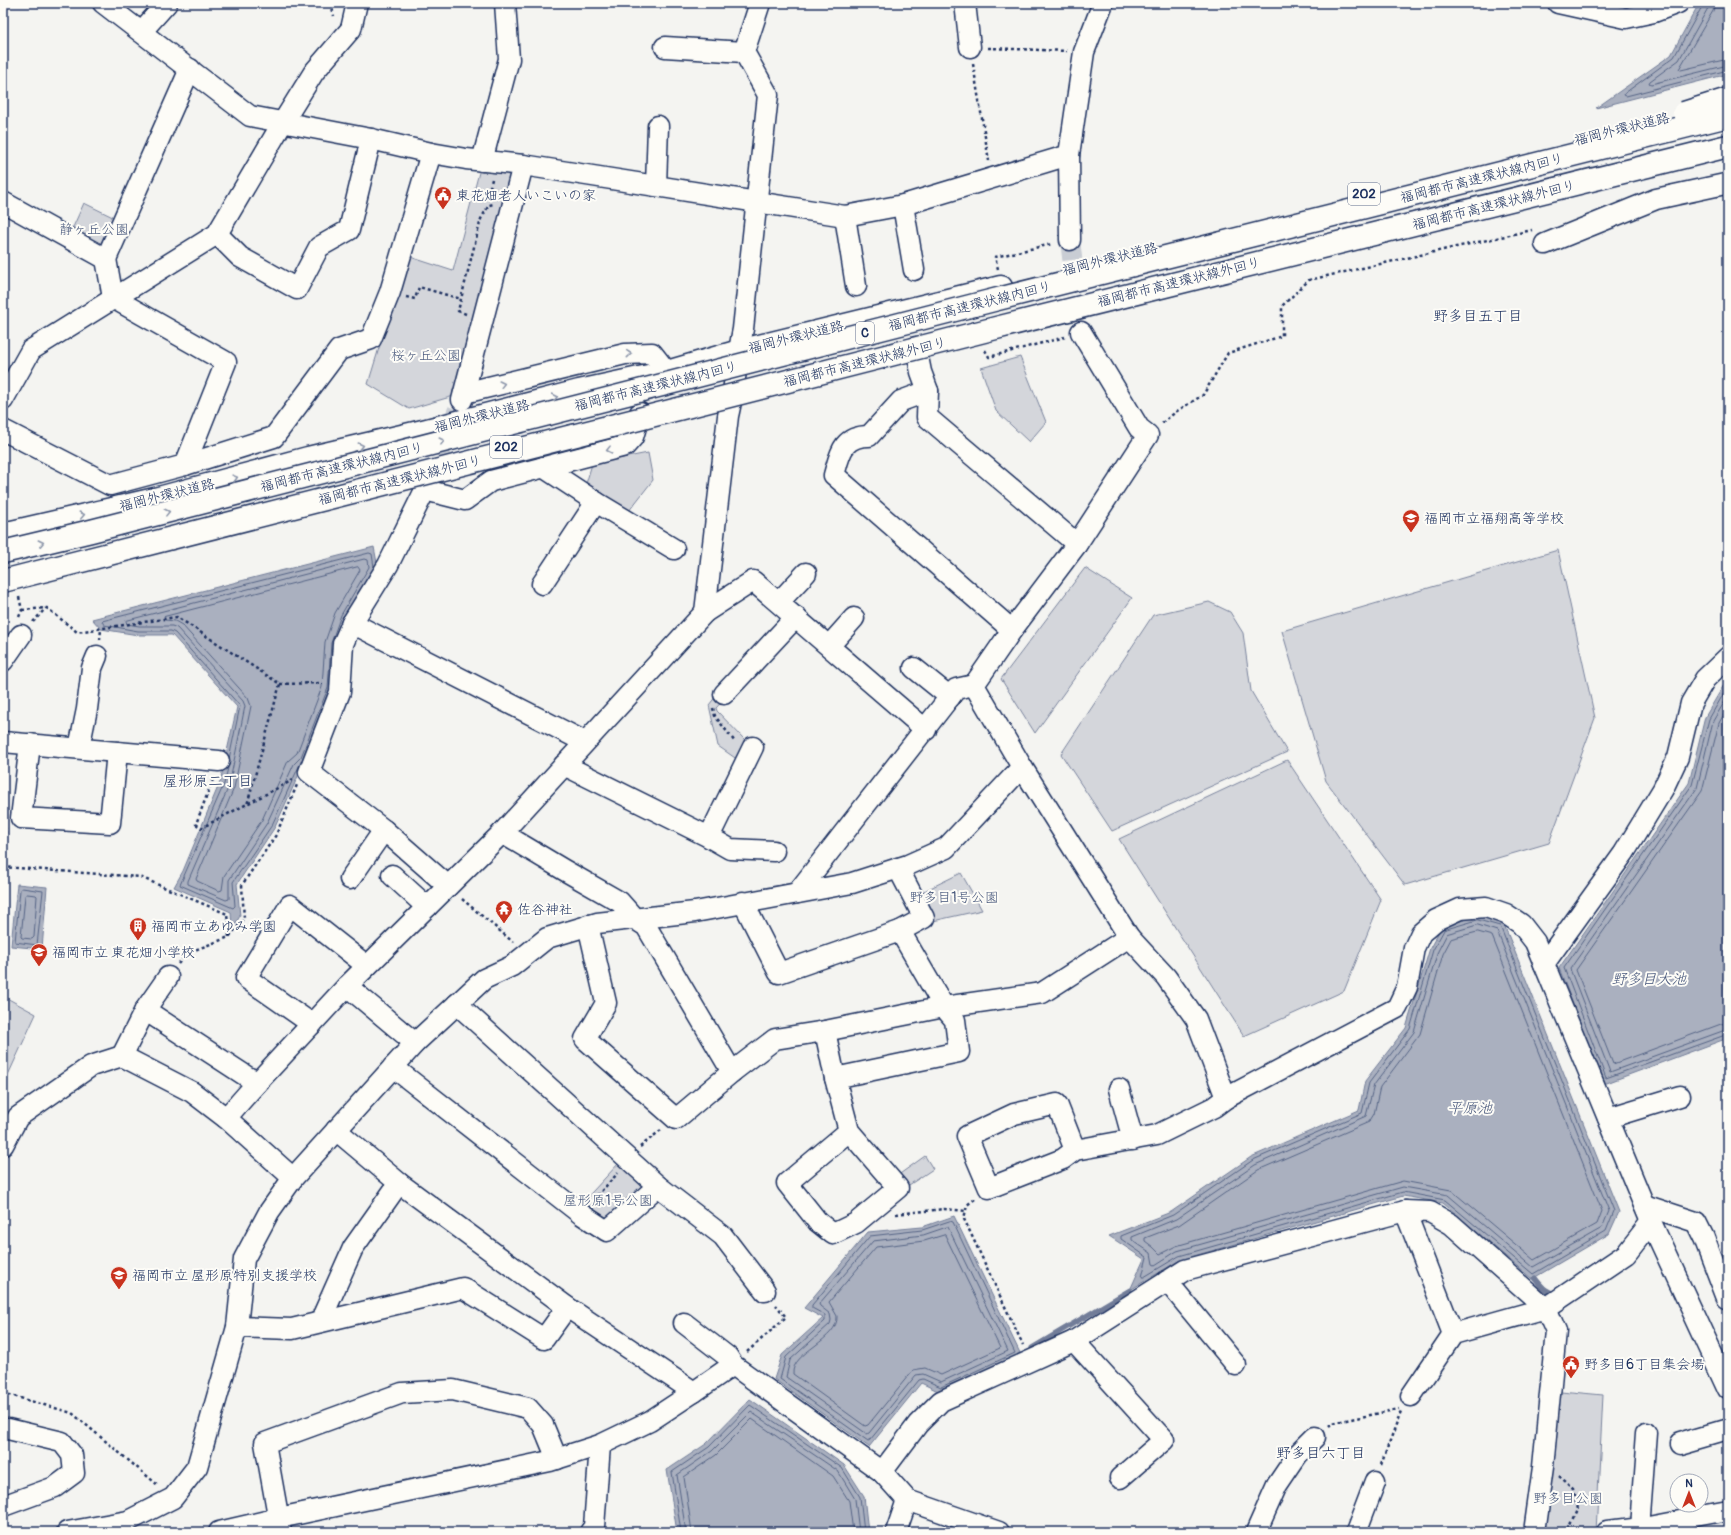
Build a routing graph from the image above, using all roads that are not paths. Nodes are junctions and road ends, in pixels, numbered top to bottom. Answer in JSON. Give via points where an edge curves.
{"nodes":[{"id":1,"x":103,"y":3,"type":"edge"},
{"id":2,"x":167,"y":3,"type":"edge"},
{"id":3,"x":357,"y":3,"type":"edge"},
{"id":4,"x":505,"y":3,"type":"edge"},
{"id":5,"x":760,"y":3,"type":"edge"},
{"id":6,"x":965,"y":3,"type":"edge"},
{"id":7,"x":1103,"y":3,"type":"edge"},
{"id":8,"x":1558,"y":3,"type":"edge"},
{"id":9,"x":1678,"y":3,"type":"edge"},
{"id":10,"x":141,"y":32,"type":"junction"},
{"id":11,"x":665,"y":47,"type":"dead end"},
{"id":12,"x":970,"y":47,"type":"road end"},
{"id":13,"x":744,"y":52,"type":"junction"},
{"id":14,"x":190,"y":69,"type":"junction"},
{"id":15,"x":1728,"y":99,"type":"edge"},
{"id":16,"x":1728,"y":104,"type":"edge"},
{"id":17,"x":1728,"y":116,"type":"edge"},
{"id":18,"x":283,"y":122,"type":"junction"},
{"id":19,"x":658,"y":126,"type":"dead end"},
{"id":20,"x":371,"y":138,"type":"junction"},
{"id":21,"x":1728,"y":146,"type":"edge"},
{"id":22,"x":432,"y":153,"type":"junction"},
{"id":23,"x":1069,"y":155,"type":"junction"},
{"id":24,"x":490,"y":161,"type":"junction"},
{"id":25,"x":1728,"y":162,"type":"edge"},
{"id":26,"x":523,"y":166,"type":"junction"},
{"id":27,"x":1473,"y":180,"type":"junction"},
{"id":28,"x":656,"y":186,"type":"junction"},
{"id":29,"x":1728,"y":186,"type":"edge"},
{"id":30,"x":756,"y":201,"type":"junction"},
{"id":31,"x":3,"y":202,"type":"edge"},
{"id":32,"x":903,"y":205,"type":"junction"},
{"id":33,"x":845,"y":216,"type":"junction"},
{"id":34,"x":217,"y":234,"type":"junction"},
{"id":35,"x":1539,"y":237,"type":"road end"},
{"id":36,"x":1070,"y":240,"type":"tunnel mouth"},
{"id":37,"x":106,"y":259,"type":"junction"},
{"id":38,"x":1255,"y":263,"type":"junction"},
{"id":39,"x":914,"y":270,"type":"dead end"},
{"id":40,"x":856,"y":286,"type":"dead end"},
{"id":41,"x":113,"y":298,"type":"junction"},
{"id":42,"x":1081,"y":332,"type":"tunnel mouth"},
{"id":43,"x":916,"y":347,"type":"junction"},
{"id":44,"x":738,"y":351,"type":"junction"},
{"id":45,"x":667,"y":372,"type":"junction"},
{"id":46,"x":928,"y":391,"type":"junction"},
{"id":47,"x":734,"y":392,"type":"junction"},
{"id":48,"x":3,"y":400,"type":"edge"},
{"id":49,"x":640,"y":414,"type":"junction"},
{"id":50,"x":3,"y":430,"type":"edge"},
{"id":51,"x":185,"y":465,"type":"junction"},
{"id":52,"x":543,"y":467,"type":"junction"},
{"id":53,"x":596,"y":502,"type":"junction"},
{"id":54,"x":3,"y":534,"type":"edge"},
{"id":55,"x":1077,"y":544,"type":"junction"},
{"id":56,"x":674,"y":549,"type":"dead end"},
{"id":57,"x":3,"y":552,"type":"edge"},
{"id":58,"x":806,"y":573,"type":"dead end"},
{"id":59,"x":3,"y":574,"type":"edge"},
{"id":60,"x":542,"y":584,"type":"dead end"},
{"id":61,"x":10,"y":586,"type":"edge"},
{"id":62,"x":779,"y":602,"type":"junction"},
{"id":63,"x":705,"y":612,"type":"junction"},
{"id":64,"x":796,"y":617,"type":"junction"},
{"id":65,"x":854,"y":618,"type":"dead end"},
{"id":66,"x":352,"y":623,"type":"junction"},
{"id":67,"x":1012,"y":630,"type":"junction"},
{"id":68,"x":21,"y":635,"type":"dead end"},
{"id":69,"x":829,"y":646,"type":"junction"},
{"id":70,"x":97,"y":656,"type":"dead end"},
{"id":71,"x":1728,"y":657,"type":"edge"},
{"id":72,"x":3,"y":661,"type":"edge"},
{"id":73,"x":914,"y":668,"type":"dead end"},
{"id":74,"x":974,"y":685,"type":"junction"},
{"id":75,"x":724,"y":694,"type":"road end"},
{"id":76,"x":950,"y":697,"type":"junction"},
{"id":77,"x":926,"y":730,"type":"junction"},
{"id":78,"x":3,"y":742,"type":"edge"},
{"id":79,"x":585,"y":742,"type":"junction"},
{"id":80,"x":30,"y":744,"type":"junction"},
{"id":81,"x":79,"y":748,"type":"junction"},
{"id":82,"x":117,"y":752,"type":"junction"},
{"id":83,"x":750,"y":753,"type":"road end"},
{"id":84,"x":219,"y":761,"type":"road end"},
{"id":85,"x":564,"y":765,"type":"junction"},
{"id":86,"x":1022,"y":767,"type":"junction"},
{"id":87,"x":384,"y":830,"type":"junction"},
{"id":88,"x":502,"y":833,"type":"junction"},
{"id":89,"x":709,"y":837,"type":"junction"},
{"id":90,"x":774,"y":851,"type":"dead end"},
{"id":91,"x":898,"y":868,"type":"junction"},
{"id":92,"x":392,"y":876,"type":"dead end"},
{"id":93,"x":350,"y":879,"type":"dead end"},
{"id":94,"x":448,"y":886,"type":"junction"},
{"id":95,"x":797,"y":892,"type":"junction"},
{"id":96,"x":744,"y":902,"type":"junction"},
{"id":97,"x":427,"y":907,"type":"junction"},
{"id":98,"x":635,"y":919,"type":"junction"},
{"id":99,"x":588,"y":925,"type":"junction"},
{"id":100,"x":900,"y":931,"type":"junction"},
{"id":101,"x":1129,"y":937,"type":"junction"},
{"id":102,"x":1544,"y":964,"type":"junction"},
{"id":103,"x":367,"y":966,"type":"junction"},
{"id":104,"x":168,"y":977,"type":"road end"},
{"id":105,"x":347,"y":986,"type":"junction"},
{"id":106,"x":457,"y":1004,"type":"junction"},
{"id":107,"x":944,"y":1007,"type":"junction"},
{"id":108,"x":145,"y":1010,"type":"junction"},
{"id":109,"x":312,"y":1024,"type":"junction"},
{"id":110,"x":825,"y":1031,"type":"junction"},
{"id":111,"x":415,"y":1043,"type":"junction"},
{"id":112,"x":122,"y":1056,"type":"junction"},
{"id":113,"x":393,"y":1067,"type":"junction"},
{"id":114,"x":732,"y":1072,"type":"junction"},
{"id":115,"x":834,"y":1078,"type":"junction"},
{"id":116,"x":257,"y":1083,"type":"junction"},
{"id":117,"x":1119,"y":1089,"type":"dead end"},
{"id":118,"x":1680,"y":1096,"type":"dead end"},
{"id":119,"x":1226,"y":1098,"type":"junction"},
{"id":120,"x":226,"y":1118,"type":"junction"},
{"id":121,"x":1608,"y":1118,"type":"junction"},
{"id":122,"x":29,"y":1125,"type":"dead end"},
{"id":123,"x":336,"y":1130,"type":"junction"},
{"id":124,"x":849,"y":1131,"type":"junction"},
{"id":125,"x":1133,"y":1140,"type":"junction"},
{"id":126,"x":5,"y":1141,"type":"edge"},
{"id":127,"x":1076,"y":1150,"type":"junction"},
{"id":128,"x":293,"y":1178,"type":"junction"},
{"id":129,"x":399,"y":1182,"type":"junction"},
{"id":130,"x":658,"y":1186,"type":"junction"},
{"id":131,"x":1405,"y":1211,"type":"junction"},
{"id":132,"x":1648,"y":1214,"type":"junction"},
{"id":133,"x":1167,"y":1281,"type":"junction"},
{"id":134,"x":765,"y":1291,"type":"dead end"},
{"id":135,"x":1727,"y":1298,"type":"dead end"},
{"id":136,"x":567,"y":1307,"type":"junction"},
{"id":137,"x":1546,"y":1308,"type":"junction"},
{"id":138,"x":320,"y":1322,"type":"junction"},
{"id":139,"x":684,"y":1323,"type":"dead end"},
{"id":140,"x":237,"y":1327,"type":"junction"},
{"id":141,"x":1453,"y":1334,"type":"junction"},
{"id":142,"x":1074,"y":1341,"type":"junction"},
{"id":143,"x":733,"y":1365,"type":"junction"},
{"id":144,"x":1236,"y":1365,"type":"dead end"},
{"id":145,"x":1728,"y":1388,"type":"edge"},
{"id":146,"x":694,"y":1392,"type":"junction"},
{"id":147,"x":1411,"y":1396,"type":"dead end"},
{"id":148,"x":3,"y":1429,"type":"edge"},
{"id":149,"x":1728,"y":1429,"type":"edge"},
{"id":150,"x":1646,"y":1433,"type":"dead end"},
{"id":151,"x":1314,"y":1437,"type":"road end"},
{"id":152,"x":1680,"y":1443,"type":"dead end"},
{"id":153,"x":600,"y":1445,"type":"junction"},
{"id":154,"x":557,"y":1459,"type":"junction"},
{"id":155,"x":882,"y":1472,"type":"junction"},
{"id":156,"x":1377,"y":1477,"type":"road end"},
{"id":157,"x":1120,"y":1478,"type":"dead end"},
{"id":158,"x":908,"y":1500,"type":"junction"},
{"id":159,"x":3,"y":1506,"type":"edge"},
{"id":160,"x":1728,"y":1511,"type":"edge"},
{"id":161,"x":280,"y":1525,"type":"edge"},
{"id":162,"x":129,"y":1526,"type":"edge"},
{"id":163,"x":1639,"y":1528,"type":"junction"},
{"id":164,"x":67,"y":1532,"type":"edge"},
{"id":165,"x":219,"y":1532,"type":"edge"},
{"id":166,"x":590,"y":1532,"type":"edge"},
{"id":167,"x":896,"y":1532,"type":"edge"},
{"id":168,"x":999,"y":1532,"type":"edge"},
{"id":169,"x":1256,"y":1532,"type":"edge"},
{"id":170,"x":1356,"y":1532,"type":"edge"},
{"id":171,"x":1534,"y":1532,"type":"edge"},
{"id":172,"x":1607,"y":1532,"type":"edge"}],
"edges":[{"from":1,"to":10,"type":"street"},
{"from":2,"to":10,"type":"street"},
{"from":3,"to":18,"type":"street","via":[[351,29],[314,72]]},
{"from":4,"to":24,"type":"street","via":[[509,59]]},
{"from":5,"to":13,"type":"street"},
{"from":6,"to":12,"type":"street"},
{"from":7,"to":23,"type":"street","via":[[1084,52]]},
{"from":8,"to":9,"type":"street","via":[[1626,18]]},
{"from":10,"to":14,"type":"street"},
{"from":11,"to":13,"type":"street"},
{"from":13,"to":30,"type":"street","via":[[768,94]]},
{"from":14,"to":18,"type":"street","via":[[250,116]]},
{"from":14,"to":37,"type":"street"},
{"from":15,"to":27,"type":"highway","bridge":true},
{"from":16,"to":44,"type":"highway","name":"福岡外環状道路","number":"202","bridge":true,"via":[[1000,279]]},
{"from":17,"to":27,"type":"highway","name":"福岡都市高速環状線内回り","number":"C","bridge":true},
{"from":18,"to":20,"type":"street"},
{"from":18,"to":34,"type":"street"},
{"from":19,"to":28,"type":"street"},
{"from":20,"to":22,"type":"street"},
{"from":20,"to":34,"type":"street","via":[[349,230],[319,248],[297,289],[240,257]]},
{"from":21,"to":38,"type":"highway","name":"福岡都市高速環状線外回り","number":"C","bridge":true},
{"from":21,"to":43,"type":"highway","number":"202","bridge":true},
{"from":22,"to":24,"type":"street"},
{"from":22,"to":51,"type":"street","via":[[390,292],[371,339],[339,350],[274,437]]},
{"from":23,"to":32,"type":"street"},
{"from":23,"to":36,"type":"street"},
{"from":24,"to":26,"type":"street"},
{"from":25,"to":38,"type":"highway","bridge":true,"via":[[1438,231]]},
{"from":26,"to":28,"type":"street"},
{"from":26,"to":45,"type":"street","one_way":true,"via":[[463,397],[625,354],[652,353]]},
{"from":57,"to":27,"type":"highway","name":"福岡都市高速環状線内回り","number":"C","one_way":true,"bridge":true,"via":[[990,300]]},
{"from":28,"to":30,"type":"street"},
{"from":29,"to":35,"type":"street","via":[[1725,184],[1656,199]]},
{"from":30,"to":33,"type":"street"},
{"from":30,"to":44,"type":"street","via":[[743,329]]},
{"from":31,"to":37,"type":"street"},
{"from":32,"to":33,"type":"street"},
{"from":32,"to":39,"type":"street"},
{"from":33,"to":40,"type":"street"},
{"from":34,"to":41,"type":"street"},
{"from":37,"to":41,"type":"street"},
{"from":38,"to":61,"type":"highway","name":"福岡都市高速環状線外回り","number":"C","bridge":true},
{"from":41,"to":48,"type":"street","via":[[31,350]]},
{"from":41,"to":51,"type":"street","via":[[226,362]]},
{"from":42,"to":55,"type":"street","via":[[1139,428],[1148,435]]},
{"from":43,"to":46,"type":"street"},
{"from":43,"to":47,"type":"highway","number":"202"},
{"from":44,"to":45,"type":"highway","name":"福岡外環状道路","number":"202"},
{"from":44,"to":47,"type":"street"},
{"from":54,"to":45,"type":"highway","name":"福岡外環状道路","number":"202","one_way":true,"via":[[155,499],[579,391]]},
{"from":46,"to":55,"type":"street","via":[[927,418]]},
{"from":46,"to":67,"type":"street","via":[[901,401],[869,436],[857,436],[841,449],[834,475]]},
{"from":47,"to":49,"type":"highway","number":"202"},
{"from":47,"to":63,"type":"street","via":[[728,416]]},
{"from":49,"to":52,"type":"street","one_way":true,"via":[[633,437],[625,446]]},
{"from":49,"to":59,"type":"highway","number":"202"},
{"from":50,"to":51,"type":"street","via":[[110,485]]},
{"from":52,"to":53,"type":"street"},
{"from":52,"to":66,"type":"street","via":[[491,481],[465,500],[425,490],[388,565]]},
{"from":53,"to":56,"type":"street"},
{"from":53,"to":60,"type":"street"},
{"from":55,"to":67,"type":"street"},
{"from":58,"to":62,"type":"street"},
{"from":62,"to":63,"type":"street","via":[[753,581]]},
{"from":62,"to":64,"type":"street"},
{"from":63,"to":79,"type":"street"},
{"from":64,"to":69,"type":"street"},
{"from":64,"to":75,"type":"street"},
{"from":65,"to":69,"type":"street"},
{"from":66,"to":79,"type":"street"},
{"from":66,"to":87,"type":"street","via":[[343,644],[340,692],[309,772]]},
{"from":67,"to":74,"type":"street"},
{"from":68,"to":72,"type":"street"},
{"from":69,"to":77,"type":"street"},
{"from":70,"to":81,"type":"street","via":[[92,668]]},
{"from":71,"to":102,"type":"street","via":[[1705,678],[1691,703],[1678,757],[1663,789],[1624,853]]},
{"from":73,"to":76,"type":"street"},
{"from":74,"to":76,"type":"street","via":[[956,689]]},
{"from":74,"to":86,"type":"street"},
{"from":76,"to":77,"type":"street"},
{"from":77,"to":95,"type":"street"},
{"from":78,"to":80,"type":"street"},
{"from":79,"to":85,"type":"street"},
{"from":80,"to":81,"type":"street"},
{"from":80,"to":82,"type":"street","via":[[21,818],[110,823]]},
{"from":81,"to":82,"type":"street"},
{"from":82,"to":84,"type":"street"},
{"from":83,"to":89,"type":"street"},
{"from":85,"to":88,"type":"street"},
{"from":85,"to":89,"type":"street"},
{"from":86,"to":91,"type":"street","via":[[946,848]]},
{"from":86,"to":101,"type":"street"},
{"from":87,"to":93,"type":"street"},
{"from":87,"to":94,"type":"street"},
{"from":88,"to":94,"type":"street"},
{"from":88,"to":98,"type":"street","via":[[620,902]]},
{"from":89,"to":90,"type":"street","via":[[730,849]]},
{"from":91,"to":95,"type":"street","via":[[852,883]]},
{"from":91,"to":100,"type":"street","via":[[924,918]]},
{"from":92,"to":97,"type":"street"},
{"from":94,"to":97,"type":"street"},
{"from":95,"to":96,"type":"street"},
{"from":96,"to":98,"type":"street","via":[[696,912]]},
{"from":96,"to":100,"type":"street","via":[[779,972]]},
{"from":97,"to":103,"type":"street"},
{"from":98,"to":99,"type":"street"},
{"from":98,"to":114,"type":"street","via":[[646,926]]},
{"from":99,"to":106,"type":"street","via":[[547,938],[512,966],[484,979]]},
{"from":99,"to":114,"type":"street","via":[[606,1004],[586,1039],[676,1119]]},
{"from":100,"to":107,"type":"street"},
{"from":101,"to":107,"type":"street","via":[[1042,993]]},
{"from":101,"to":119,"type":"street","via":[[1166,977],[1196,1019]]},
{"from":102,"to":119,"type":"street","via":[[1535,942],[1521,924],[1506,914],[1486,907],[1460,909],[1436,920],[1421,933],[1414,948],[1407,987],[1398,1008]]},
{"from":102,"to":121,"type":"street"},
{"from":103,"to":105,"type":"street"},
{"from":103,"to":109,"type":"street","via":[[290,905],[246,978]]},
{"from":104,"to":108,"type":"street"},
{"from":105,"to":109,"type":"street"},
{"from":105,"to":111,"type":"street"},
{"from":106,"to":111,"type":"street"},
{"from":106,"to":130,"type":"street","via":[[632,1155]]},
{"from":107,"to":110,"type":"street"},
{"from":107,"to":115,"type":"street","via":[[954,1020],[959,1052]]},
{"from":108,"to":112,"type":"street"},
{"from":108,"to":116,"type":"street"},
{"from":109,"to":116,"type":"street"},
{"from":110,"to":114,"type":"street","via":[[775,1040]]},
{"from":110,"to":115,"type":"street"},
{"from":111,"to":113,"type":"street"},
{"from":112,"to":120,"type":"street","via":[[192,1092]]},
{"from":112,"to":126,"type":"street","via":[[91,1066],[18,1117]]},
{"from":113,"to":123,"type":"street"},
{"from":113,"to":130,"type":"street","via":[[581,1214],[607,1231]]},
{"from":115,"to":124,"type":"street"},
{"from":116,"to":120,"type":"street"},
{"from":117,"to":125,"type":"street"},
{"from":118,"to":121,"type":"street"},
{"from":119,"to":125,"type":"street","via":[[1214,1107],[1157,1135]]},
{"from":120,"to":128,"type":"street"},
{"from":121,"to":132,"type":"street"},
{"from":122,"to":126,"type":"street"},
{"from":123,"to":128,"type":"street"},
{"from":123,"to":129,"type":"street"},
{"from":124,"to":124,"type":"street","via":[[787,1183],[818,1222],[833,1234],[856,1223],[898,1188]]},
{"from":125,"to":127,"type":"street"},
{"from":127,"to":127,"type":"street","via":[[1057,1104],[1014,1114],[967,1136],[989,1188],[1063,1159]]},
{"from":128,"to":140,"type":"street","via":[[269,1212],[244,1259]]},
{"from":129,"to":136,"type":"street"},
{"from":129,"to":138,"type":"street","via":[[353,1248]]},
{"from":130,"to":134,"type":"street","via":[[723,1236]]},
{"from":131,"to":133,"type":"street","via":[[1185,1270]]},
{"from":131,"to":137,"type":"street","via":[[1430,1212],[1451,1224]]},
{"from":131,"to":141,"type":"street"},
{"from":132,"to":135,"type":"street","via":[[1696,1222]]},
{"from":132,"to":137,"type":"street","via":[[1626,1254]]},
{"from":132,"to":145,"type":"street"},
{"from":133,"to":142,"type":"street"},
{"from":133,"to":144,"type":"street"},
{"from":136,"to":138,"type":"street","via":[[544,1339],[463,1288]]},
{"from":136,"to":146,"type":"street"},
{"from":137,"to":141,"type":"street"},
{"from":137,"to":171,"type":"street","via":[[1556,1331]]},
{"from":138,"to":140,"type":"street","via":[[292,1329]]},
{"from":139,"to":143,"type":"street","via":[[728,1357]]},
{"from":140,"to":162,"type":"street","via":[[197,1467],[173,1498]]},
{"from":141,"to":147,"type":"street"},
{"from":142,"to":155,"type":"street","via":[[941,1401],[918,1424]]},
{"from":142,"to":157,"type":"street","via":[[1164,1440]]},
{"from":143,"to":146,"type":"street"},
{"from":143,"to":155,"type":"street"},
{"from":146,"to":153,"type":"street","via":[[650,1421]]},
{"from":148,"to":159,"type":"street","via":[[62,1442],[72,1455],[74,1472],[55,1487]]},
{"from":149,"to":152,"type":"street"},
{"from":150,"to":163,"type":"street"},
{"from":151,"to":169,"type":"street","via":[[1298,1454],[1277,1485]]},
{"from":153,"to":154,"type":"street"},
{"from":153,"to":166,"type":"street","via":[[594,1527]]},
{"from":154,"to":161,"type":"street"},
{"from":154,"to":161,"type":"street","via":[[543,1425],[528,1408],[453,1390],[402,1392],[265,1443]]},
{"from":155,"to":158,"type":"street"},
{"from":156,"to":170,"type":"street"},
{"from":158,"to":167,"type":"street"},
{"from":158,"to":168,"type":"street"},
{"from":160,"to":163,"type":"street"},
{"from":161,"to":165,"type":"street"},
{"from":162,"to":164,"type":"street"},
{"from":163,"to":172,"type":"street"}]}
